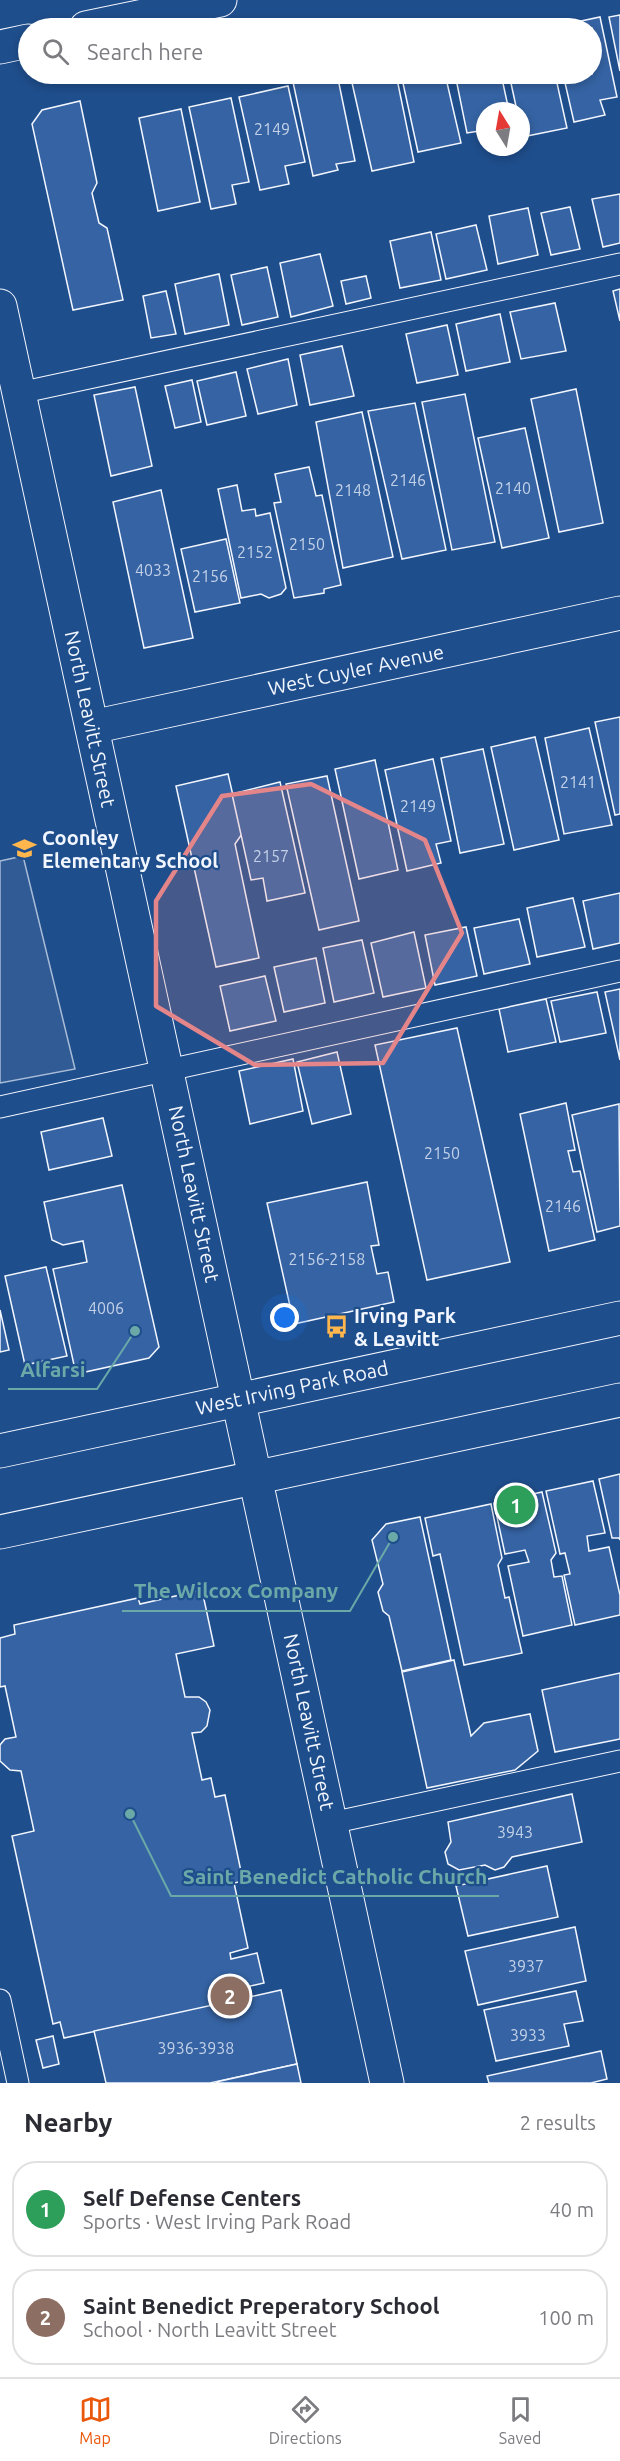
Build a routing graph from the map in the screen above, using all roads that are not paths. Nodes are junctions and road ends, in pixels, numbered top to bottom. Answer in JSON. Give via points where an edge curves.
{"nodes":[{"id":1,"x":220,"y":0,"type":"edge"},
{"id":2,"x":134,"y":18,"type":"edge"},
{"id":3,"x":18,"y":43,"type":"edge"},
{"id":4,"x":0,"y":47,"type":"edge"},
{"id":5,"x":620,"y":264,"type":"edge"},
{"id":6,"x":0,"y":306,"type":"edge"},
{"id":7,"x":19,"y":393,"type":"junction"},
{"id":8,"x":620,"y":613,"type":"edge"},
{"id":9,"x":92,"y":727,"type":"junction"},
{"id":10,"x":620,"y":971,"type":"edge"},
{"id":11,"x":167,"y":1070,"type":"junction"},
{"id":12,"x":0,"y":1107,"type":"edge"},
{"id":13,"x":620,"y":1318,"type":"edge"},
{"id":14,"x":239,"y":1400,"type":"junction"},
{"id":15,"x":620,"y":1400,"type":"edge"},
{"id":16,"x":0,"y":1451,"type":"edge"},
{"id":17,"x":257,"y":1478,"type":"junction"},
{"id":18,"x":0,"y":1532,"type":"edge"},
{"id":19,"x":620,"y":1761,"type":"edge"},
{"id":20,"x":331,"y":1823,"type":"junction"},
{"id":21,"x":0,"y":2000,"type":"edge"},
{"id":22,"x":18,"y":2083,"type":"edge"},
{"id":23,"x":387,"y":2083,"type":"edge"}],
"edges":[{"from":1,"to":2,"type":"street"},
{"from":3,"to":4,"type":"street"},
{"from":5,"to":7,"type":"lane"},
{"from":6,"to":7,"type":"street","name":"North Leavitt Street"},
{"from":7,"to":9,"type":"street","name":"North Leavitt Street"},
{"from":8,"to":9,"type":"street","name":"West Cuyler Avenue"},
{"from":9,"to":11,"type":"street","name":"North Leavitt Street"},
{"from":10,"to":11,"type":"lane"},
{"from":11,"to":12,"type":"lane"},
{"from":11,"to":14,"type":"street","name":"North Leavitt Street"},
{"from":13,"to":14,"type":"street","name":"West Irving Park Road"},
{"from":14,"to":16,"type":"street","name":"West Irving Park Road"},
{"from":14,"to":17,"type":"street","name":"North Leavitt Street"},
{"from":15,"to":17,"type":"street"},
{"from":17,"to":18,"type":"street"},
{"from":17,"to":20,"type":"street","name":"North Leavitt Street"},
{"from":19,"to":20,"type":"lane"},
{"from":20,"to":23,"type":"street","name":"North Leavitt Street"},
{"from":21,"to":22,"type":"lane"}]}
